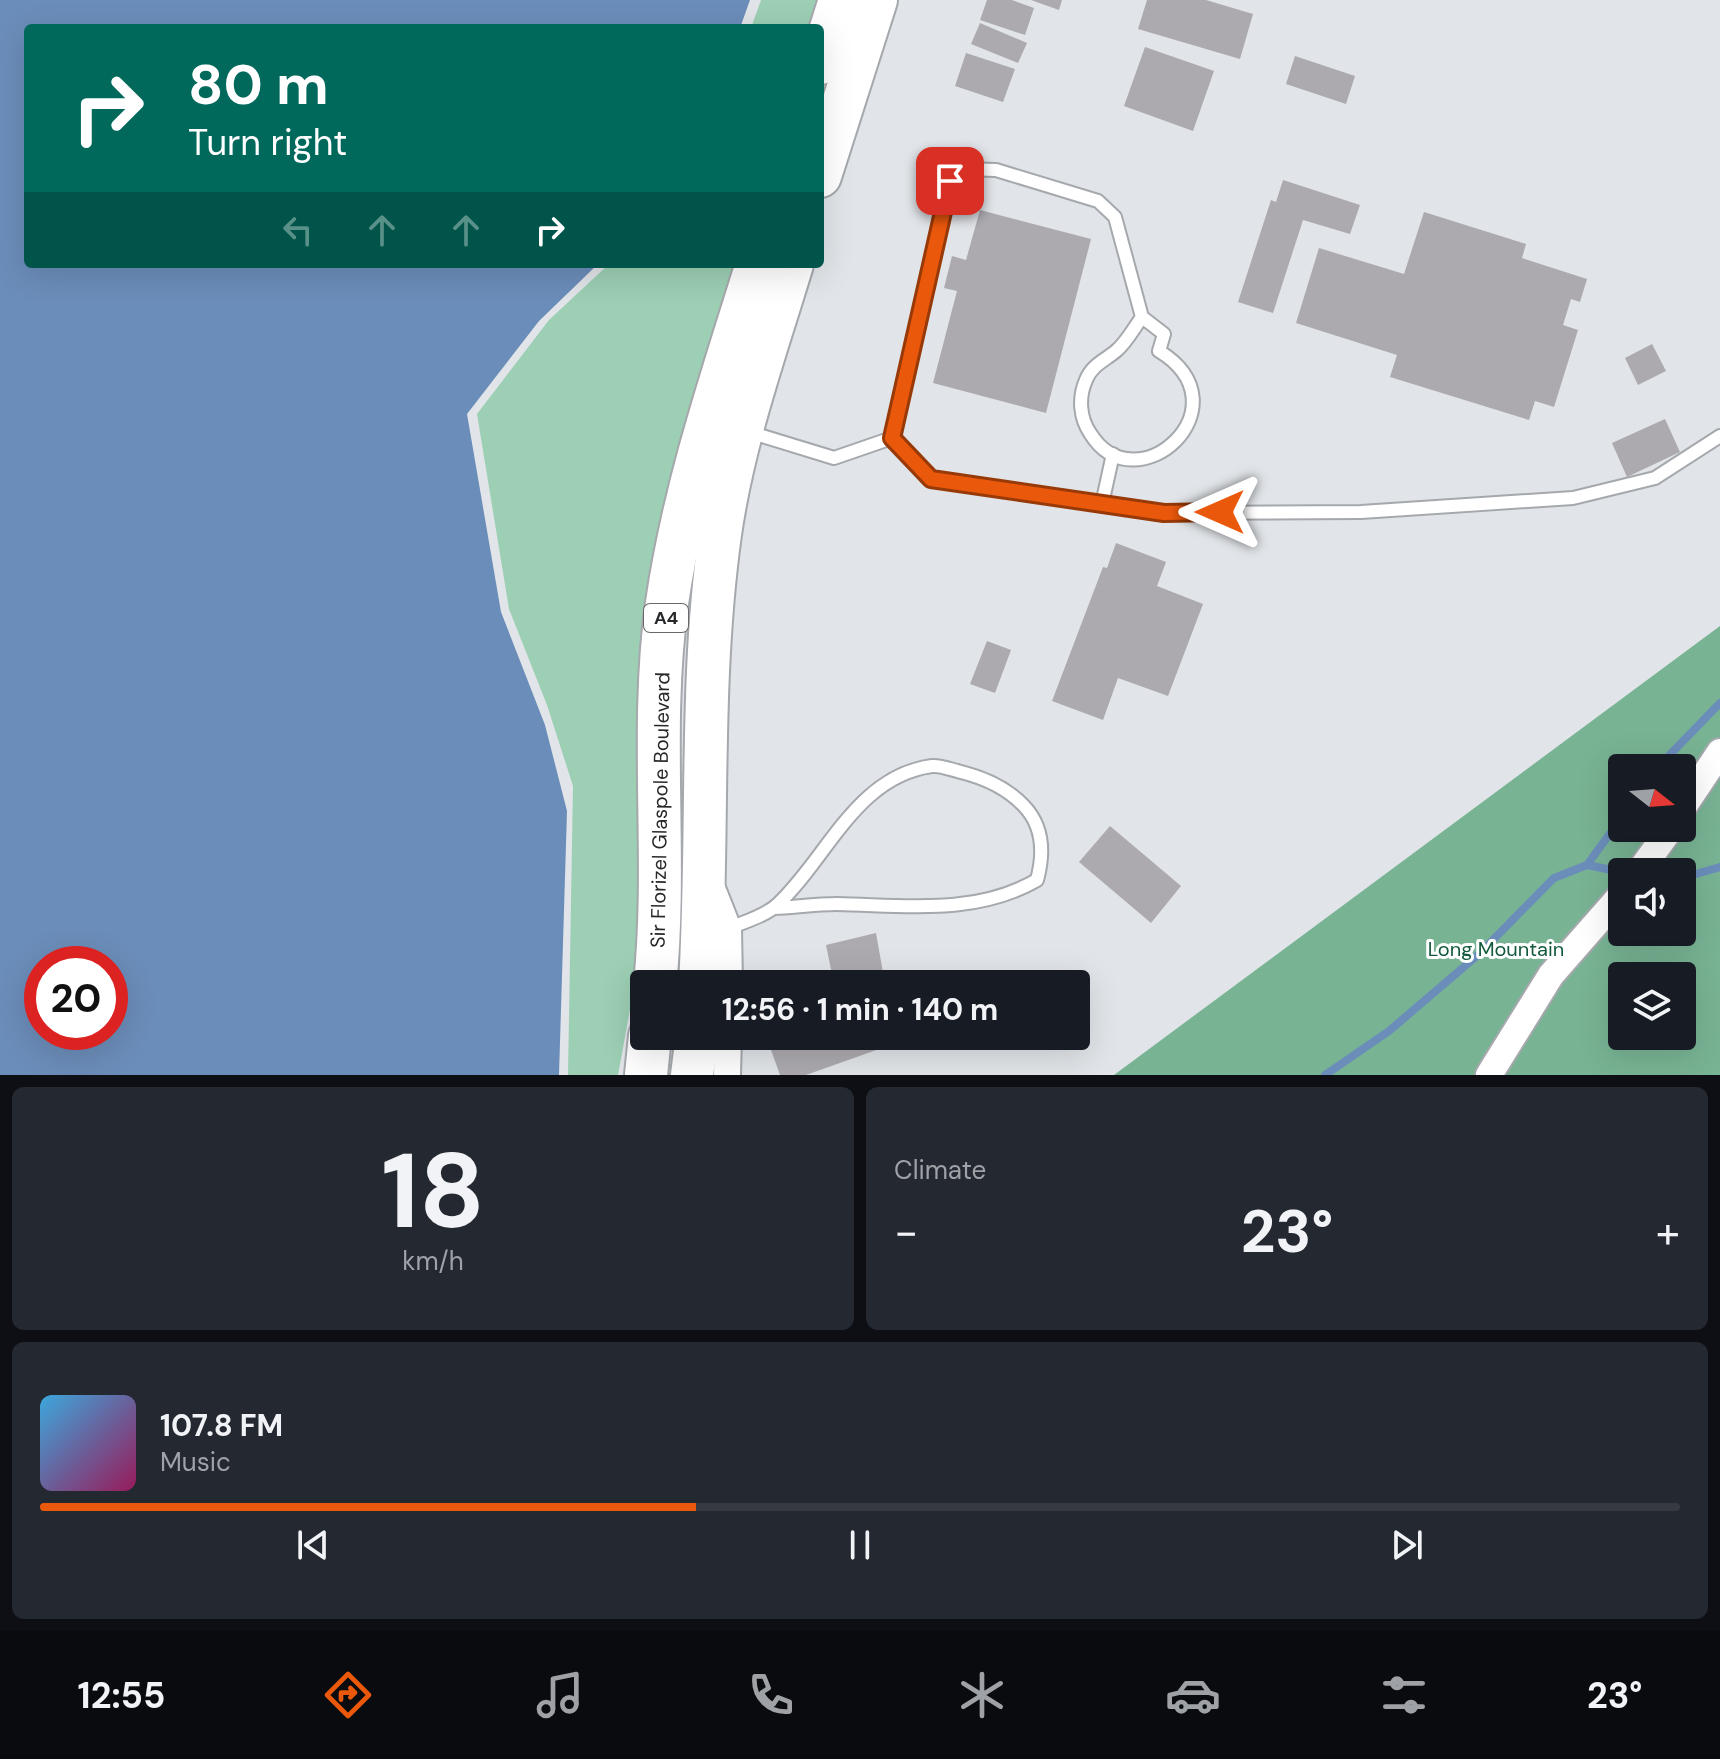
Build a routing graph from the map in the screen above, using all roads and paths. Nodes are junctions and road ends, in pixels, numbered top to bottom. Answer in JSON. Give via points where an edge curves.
{"nodes":[{"id":1,"x":840,"y":0,"type":"edge"},
{"id":2,"x":876,"y":0,"type":"edge"},
{"id":3,"x":824,"y":50,"type":"edge"},
{"id":4,"x":824,"y":163,"type":"edge"},
{"id":5,"x":756,"y":268,"type":"edge"},
{"id":6,"x":791,"y":268,"type":"edge"},
{"id":7,"x":1142,"y":317,"type":"junction"},
{"id":8,"x":742,"y":430,"type":"junction"},
{"id":9,"x":1720,"y":436,"type":"edge"},
{"id":10,"x":892,"y":438,"type":"junction"},
{"id":11,"x":1113,"y":454,"type":"junction"},
{"id":12,"x":1102,"y":504,"type":"junction"},
{"id":13,"x":1720,"y":752,"type":"edge"},
{"id":14,"x":1696,"y":788,"type":"edge"},
{"id":15,"x":707,"y":875,"type":"junction"},
{"id":16,"x":774,"y":908,"type":"junction"},
{"id":17,"x":1608,"y":910,"type":"edge"},
{"id":18,"x":728,"y":929,"type":"junction"},
{"id":19,"x":656,"y":970,"type":"edge"},
{"id":20,"x":701,"y":970,"type":"edge"},
{"id":21,"x":729,"y":970,"type":"edge"},
{"id":22,"x":649,"y":1050,"type":"edge"},
{"id":23,"x":695,"y":1050,"type":"edge"},
{"id":24,"x":728,"y":1050,"type":"edge"},
{"id":25,"x":646,"y":1075,"type":"edge"},
{"id":26,"x":692,"y":1075,"type":"edge"},
{"id":27,"x":727,"y":1075,"type":"edge"},
{"id":28,"x":1489,"y":1075,"type":"edge"}],
"edges":[{"from":1,"to":3,"type":"highway"},
{"from":2,"to":4,"type":"highway"},
{"from":5,"to":19,"type":"highway","name":"Sir Florizel Glaspole Boulevard","number":"A4","via":[[692,473],[667,604],[658,726]]},
{"from":6,"to":8,"type":"highway","number":"A4"},
{"from":7,"to":10,"type":"lane","via":[[1115,217],[1098,201],[996,170],[960,169],[950,181],[943,206]]},
{"from":7,"to":11,"type":"lane","via":[[1117,351],[1093,368],[1081,394],[1084,423]]},
{"from":7,"to":11,"type":"lane","via":[[1164,334],[1159,351],[1188,381],[1192,409],[1182,436],[1158,455],[1128,459]]},
{"from":8,"to":10,"type":"lane","via":[[834,458]]},
{"from":8,"to":15,"type":"highway","number":"A4","via":[[720,533],[705,704]]},
{"from":9,"to":12,"type":"lane","via":[[1655,478],[1573,498],[1361,512],[1164,513]]},
{"from":10,"to":12,"type":"lane","via":[[931,479]]},
{"from":11,"to":12,"type":"lane"},
{"from":13,"to":14,"type":"street"},
{"from":15,"to":18,"type":"street"},
{"from":15,"to":20,"type":"highway","number":"A4"},
{"from":16,"to":16,"type":"lane","via":[[860,803],[895,777],[934,765],[989,779],[1025,807],[1041,834],[1037,880],[1015,893],[920,909],[835,904]]},
{"from":16,"to":18,"type":"lane"},
{"from":17,"to":28,"type":"street","via":[[1551,975]]},
{"from":18,"to":21,"type":"street"},
{"from":22,"to":25,"type":"highway"},
{"from":23,"to":26,"type":"highway"},
{"from":24,"to":27,"type":"street"}]}
